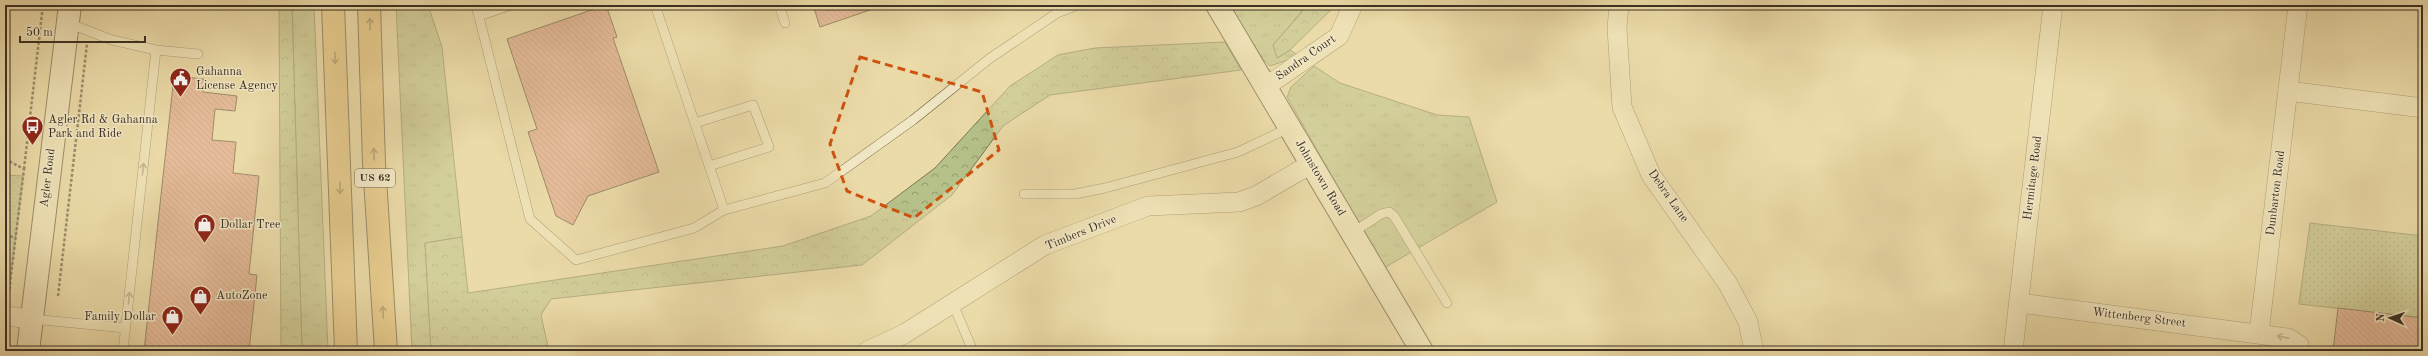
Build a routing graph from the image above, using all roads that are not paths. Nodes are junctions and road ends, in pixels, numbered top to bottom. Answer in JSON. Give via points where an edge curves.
{"nodes":[{"id":1,"x":333,"y":5,"type":"edge"},
{"id":2,"x":369,"y":5,"type":"edge"},
{"id":3,"x":476,"y":5,"type":"edge"},
{"id":4,"x":511,"y":5,"type":"edge"},
{"id":5,"x":656,"y":5,"type":"edge"},
{"id":6,"x":778,"y":5,"type":"edge"},
{"id":7,"x":1078,"y":5,"type":"edge"},
{"id":8,"x":1217,"y":5,"type":"edge"},
{"id":9,"x":1352,"y":5,"type":"edge"},
{"id":10,"x":1620,"y":5,"type":"edge"},
{"id":11,"x":2053,"y":5,"type":"edge"},
{"id":12,"x":2298,"y":5,"type":"edge"},
{"id":13,"x":69,"y":14,"type":"edge"},
{"id":14,"x":479,"y":16,"type":"junction"},
{"id":15,"x":784,"y":23,"type":"dead end"},
{"id":16,"x":156,"y":50,"type":"junction"},
{"id":17,"x":198,"y":54,"type":"dead end"},
{"id":18,"x":1265,"y":87,"type":"junction"},
{"id":19,"x":2288,"y":91,"type":"junction"},
{"id":20,"x":2423,"y":108,"type":"edge"},
{"id":21,"x":695,"y":123,"type":"junction"},
{"id":22,"x":1289,"y":128,"type":"junction"},
{"id":23,"x":1311,"y":164,"type":"junction"},
{"id":24,"x":709,"y":166,"type":"junction"},
{"id":25,"x":1024,"y":194,"type":"dead end"},
{"id":26,"x":724,"y":210,"type":"junction"},
{"id":27,"x":1352,"y":233,"type":"junction"},
{"id":28,"x":1447,"y":303,"type":"dead end"},
{"id":29,"x":2019,"y":303,"type":"junction"},
{"id":30,"x":953,"y":304,"type":"junction"},
{"id":31,"x":5,"y":316,"type":"edge"},
{"id":32,"x":32,"y":319,"type":"junction"},
{"id":33,"x":125,"y":328,"type":"junction"},
{"id":34,"x":2259,"y":333,"type":"junction"},
{"id":35,"x":28,"y":351,"type":"edge"},
{"id":36,"x":123,"y":351,"type":"edge"},
{"id":37,"x":346,"y":351,"type":"edge"},
{"id":38,"x":386,"y":351,"type":"edge"},
{"id":39,"x":867,"y":351,"type":"edge"},
{"id":40,"x":973,"y":351,"type":"edge"},
{"id":41,"x":1422,"y":351,"type":"edge"},
{"id":42,"x":1754,"y":351,"type":"edge"},
{"id":43,"x":2013,"y":351,"type":"edge"},
{"id":44,"x":2300,"y":351,"type":"edge"}],
"edges":[{"from":1,"to":37,"type":"highway","number":"US 62","one_way":true},
{"from":38,"to":2,"type":"highway","number":"US 62","one_way":true,"via":[[374,163]]},
{"from":3,"to":14,"type":"lane"},
{"from":4,"to":14,"type":"lane"},
{"from":5,"to":21,"type":"lane"},
{"from":6,"to":15,"type":"lane"},
{"from":7,"to":26,"type":"lane","via":[[1057,13],[989,59],[913,120],[825,183]]},
{"from":8,"to":18,"type":"main road","name":"Johnstown Road"},
{"from":9,"to":18,"type":"street","name":"Sandra Court","via":[[1339,36]]},
{"from":10,"to":42,"type":"street","name":"Debra Lane","via":[[1617,28],[1622,107],[1651,175],[1728,284],[1748,322]]},
{"from":11,"to":29,"type":"street","name":"Hermitage Road"},
{"from":12,"to":19,"type":"street","name":"Dunbarton Road"},
{"from":13,"to":16,"type":"lane","via":[[123,43]]},
{"from":13,"to":32,"type":"main road","name":"Agler Road"},
{"from":14,"to":26,"type":"lane","via":[[530,219],[576,260],[694,228]]},
{"from":16,"to":17,"type":"lane"},
{"from":33,"to":16,"type":"lane","one_way":true},
{"from":18,"to":22,"type":"main road","name":"Johnstown Road"},
{"from":19,"to":20,"type":"street"},
{"from":19,"to":34,"type":"street","name":"Dunbarton Road"},
{"from":21,"to":24,"type":"lane"},
{"from":21,"to":24,"type":"lane","via":[[753,105],[769,147]]},
{"from":22,"to":23,"type":"main road","name":"Johnstown Road"},
{"from":22,"to":25,"type":"lane","via":[[1238,152],[1105,188],[1075,194]]},
{"from":23,"to":27,"type":"main road","name":"Johnstown Road"},
{"from":23,"to":30,"type":"street","name":"Timbers Drive","via":[[1256,196],[1239,202],[1148,206],[1046,245]]},
{"from":24,"to":26,"type":"lane"},
{"from":27,"to":28,"type":"lane","via":[[1381,214],[1389,212],[1394,216]]},
{"from":27,"to":41,"type":"main road","name":"Johnstown Road"},
{"from":29,"to":34,"type":"street","name":"Wittenberg Street"},
{"from":29,"to":43,"type":"street","name":"Hermitage Road"},
{"from":30,"to":39,"type":"street","name":"Timbers Drive","via":[[904,334]]},
{"from":30,"to":40,"type":"lane"},
{"from":31,"to":32,"type":"street"},
{"from":32,"to":33,"type":"lane"},
{"from":32,"to":35,"type":"main road","name":"Agler Road"},
{"from":33,"to":36,"type":"lane"},
{"from":44,"to":34,"type":"street","one_way":true,"via":[[2299,346],[2288,338]]}]}
